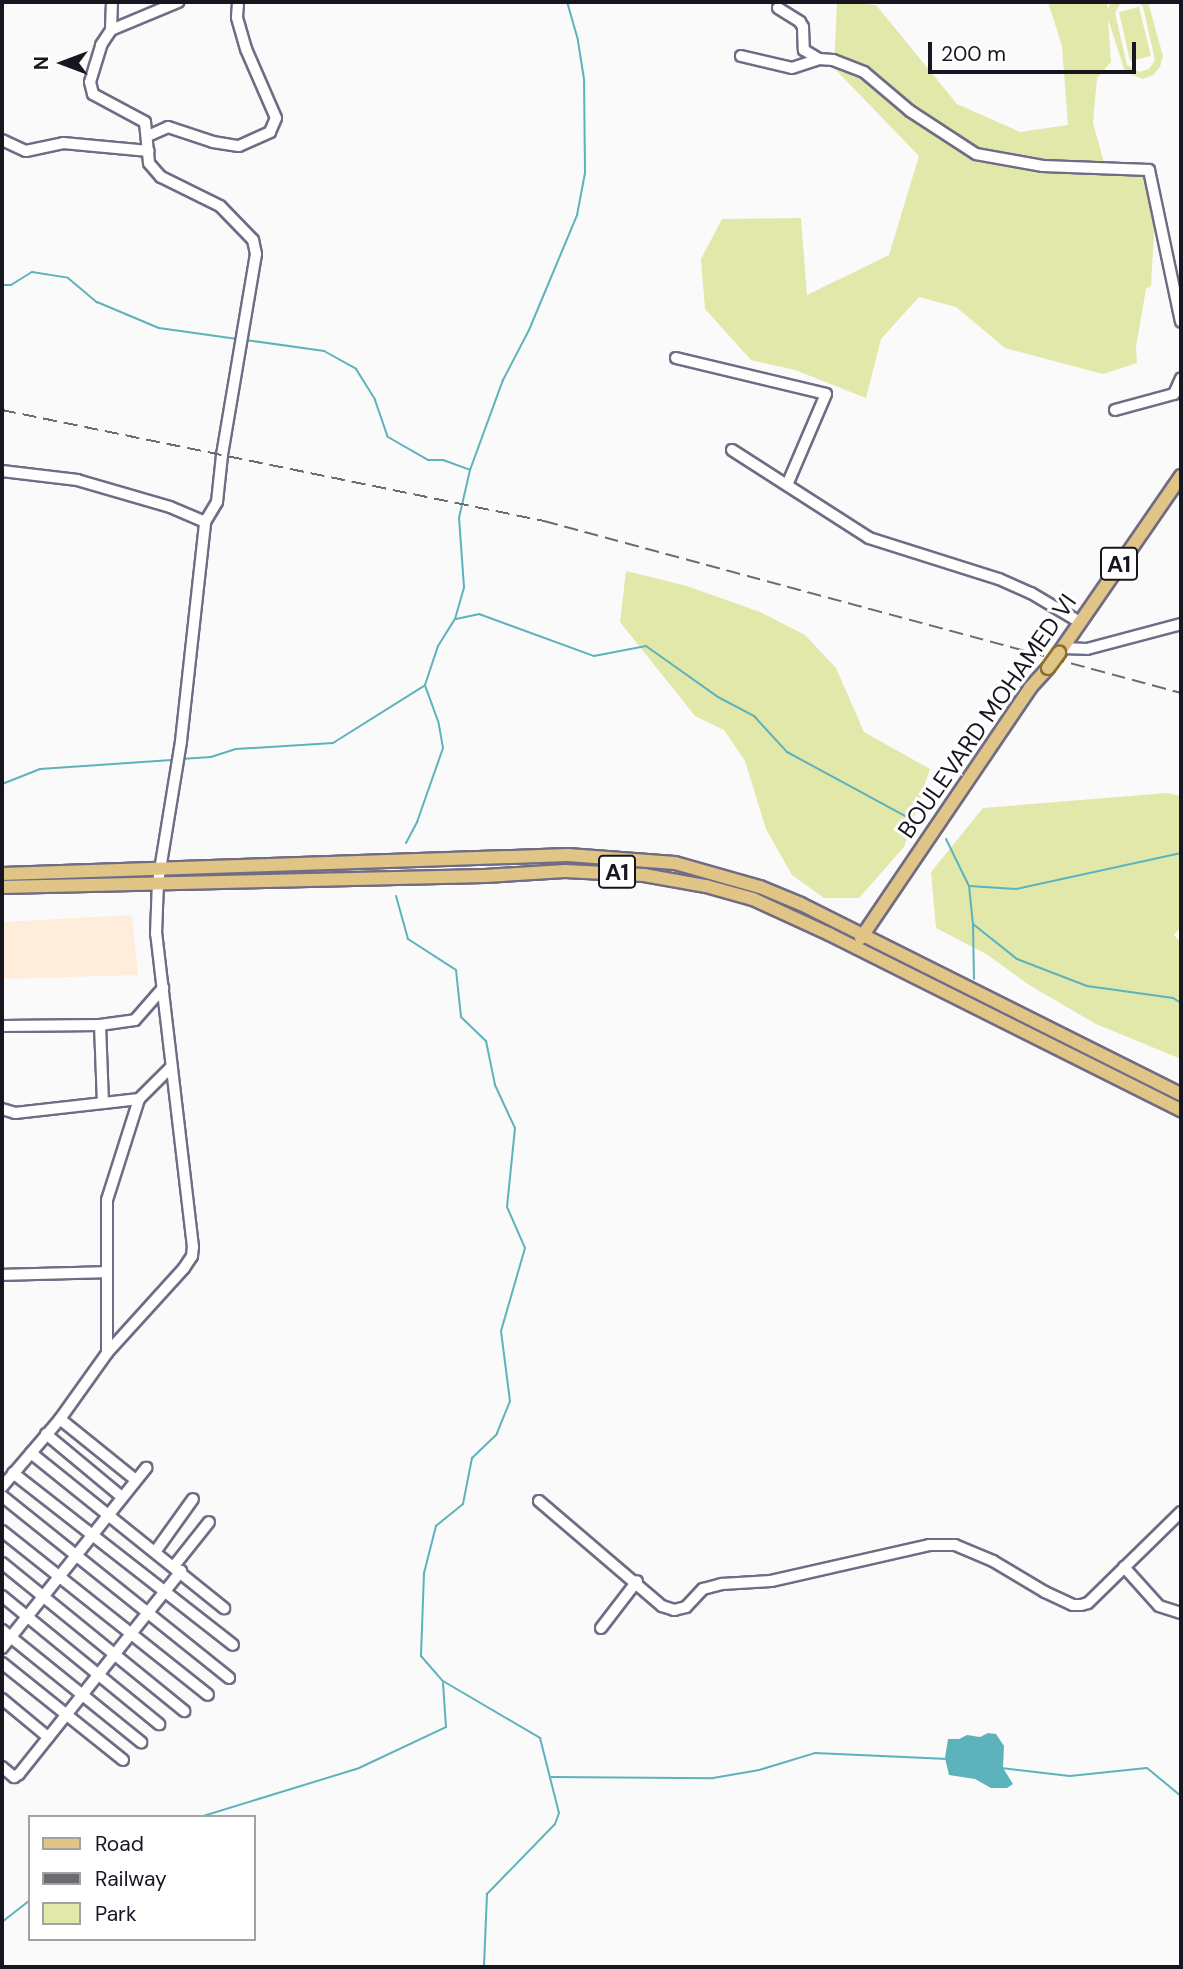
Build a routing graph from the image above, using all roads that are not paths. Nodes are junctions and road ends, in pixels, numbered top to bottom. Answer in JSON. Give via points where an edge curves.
{"nodes":[{"id":1,"x":112,"y":2,"type":"edge"},
{"id":2,"x":178,"y":2,"type":"edge"},
{"id":3,"x":238,"y":2,"type":"edge"},
{"id":4,"x":778,"y":8,"type":"dead end"},
{"id":5,"x":111,"y":30,"type":"junction"},
{"id":6,"x":741,"y":56,"type":"dead end"},
{"id":7,"x":819,"y":59,"type":"junction"},
{"id":8,"x":148,"y":136,"type":"junction"},
{"id":9,"x":2,"y":140,"type":"edge"},
{"id":10,"x":149,"y":151,"type":"junction"},
{"id":11,"x":1177,"y":290,"type":"edge"},
{"id":12,"x":1181,"y":322,"type":"edge"},
{"id":13,"x":676,"y":358,"type":"dead end"},
{"id":14,"x":1181,"y":378,"type":"edge"},
{"id":15,"x":1115,"y":410,"type":"dead end"},
{"id":16,"x":732,"y":450,"type":"dead end"},
{"id":17,"x":2,"y":471,"type":"edge"},
{"id":18,"x":1181,"y":476,"type":"edge"},
{"id":19,"x":787,"y":485,"type":"junction"},
{"id":20,"x":205,"y":523,"type":"junction"},
{"id":21,"x":1078,"y":621,"type":"junction"},
{"id":22,"x":1181,"y":625,"type":"edge"},
{"id":23,"x":1061,"y":650,"type":"junction"},
{"id":24,"x":162,"y":866,"type":"junction"},
{"id":25,"x":2,"y":874,"type":"edge"},
{"id":26,"x":158,"y":883,"type":"junction"},
{"id":27,"x":2,"y":887,"type":"edge"},
{"id":28,"x":863,"y":934,"type":"junction"},
{"id":29,"x":856,"y":947,"type":"junction"},
{"id":30,"x":163,"y":988,"type":"junction"},
{"id":31,"x":100,"y":1025,"type":"junction"},
{"id":32,"x":2,"y":1026,"type":"edge"},
{"id":33,"x":171,"y":1067,"type":"junction"},
{"id":34,"x":1181,"y":1094,"type":"edge"},
{"id":35,"x":139,"y":1099,"type":"junction"},
{"id":36,"x":103,"y":1103,"type":"junction"},
{"id":37,"x":2,"y":1109,"type":"edge"},
{"id":38,"x":1181,"y":1110,"type":"edge"},
{"id":39,"x":107,"y":1272,"type":"junction"},
{"id":40,"x":2,"y":1275,"type":"edge"},
{"id":41,"x":107,"y":1353,"type":"junction"},
{"id":42,"x":60,"y":1419,"type":"junction"},
{"id":43,"x":46,"y":1434,"type":"junction"},
{"id":44,"x":31,"y":1452,"type":"junction"},
{"id":45,"x":146,"y":1468,"type":"dead end"},
{"id":46,"x":13,"y":1472,"type":"junction"},
{"id":47,"x":135,"y":1480,"type":"junction"},
{"id":48,"x":2,"y":1487,"type":"edge"},
{"id":49,"x":2,"y":1496,"type":"edge"},
{"id":50,"x":122,"y":1497,"type":"junction"},
{"id":51,"x":193,"y":1499,"type":"dead end"},
{"id":52,"x":539,"y":1501,"type":"dead end"},
{"id":53,"x":1181,"y":1512,"type":"edge"},
{"id":54,"x":108,"y":1514,"type":"junction"},
{"id":55,"x":209,"y":1522,"type":"dead end"},
{"id":56,"x":2,"y":1531,"type":"edge"},
{"id":57,"x":91,"y":1535,"type":"junction"},
{"id":58,"x":155,"y":1552,"type":"junction"},
{"id":59,"x":75,"y":1555,"type":"junction"},
{"id":60,"x":2,"y":1563,"type":"edge"},
{"id":61,"x":1124,"y":1567,"type":"junction"},
{"id":62,"x":178,"y":1569,"type":"junction"},
{"id":63,"x":59,"y":1575,"type":"junction"},
{"id":64,"x":637,"y":1581,"type":"junction"},
{"id":65,"x":164,"y":1592,"type":"junction"},
{"id":66,"x":2,"y":1596,"type":"edge"},
{"id":67,"x":43,"y":1596,"type":"junction"},
{"id":68,"x":225,"y":1608,"type":"dead end"},
{"id":69,"x":148,"y":1613,"type":"junction"},
{"id":70,"x":1181,"y":1613,"type":"edge"},
{"id":71,"x":27,"y":1616,"type":"junction"},
{"id":72,"x":601,"y":1628,"type":"dead end"},
{"id":73,"x":2,"y":1630,"type":"edge"},
{"id":74,"x":131,"y":1634,"type":"junction"},
{"id":75,"x":11,"y":1637,"type":"junction"},
{"id":76,"x":233,"y":1644,"type":"dead end"},
{"id":77,"x":2,"y":1648,"type":"edge"},
{"id":78,"x":114,"y":1653,"type":"junction"},
{"id":79,"x":2,"y":1663,"type":"edge"},
{"id":80,"x":99,"y":1673,"type":"junction"},
{"id":81,"x":229,"y":1678,"type":"dead end"},
{"id":82,"x":83,"y":1695,"type":"junction"},
{"id":83,"x":208,"y":1695,"type":"dead end"},
{"id":84,"x":2,"y":1699,"type":"edge"},
{"id":85,"x":184,"y":1711,"type":"dead end"},
{"id":86,"x":66,"y":1715,"type":"junction"},
{"id":87,"x":159,"y":1724,"type":"dead end"},
{"id":88,"x":48,"y":1737,"type":"junction"},
{"id":89,"x":141,"y":1742,"type":"dead end"},
{"id":90,"x":123,"y":1760,"type":"dead end"},
{"id":91,"x":2,"y":1767,"type":"edge"}],
"edges":[{"from":1,"to":5,"type":"street"},
{"from":2,"to":5,"type":"street"},
{"from":3,"to":8,"type":"street","via":[[237,17],[246,49],[276,118],[270,132],[239,146],[167,127]]},
{"from":4,"to":7,"type":"street","via":[[800,22],[804,51]]},
{"from":5,"to":8,"type":"street","via":[[101,45],[90,82],[93,94],[145,122]]},
{"from":6,"to":7,"type":"street","via":[[792,68]]},
{"from":7,"to":11,"type":"street","via":[[864,72],[910,111],[976,154],[1043,166],[1149,170]]},
{"from":8,"to":10,"type":"street"},
{"from":9,"to":10,"type":"street","via":[[26,151],[63,143]]},
{"from":10,"to":20,"type":"street","via":[[149,163],[161,177],[220,206],[253,240],[256,254],[217,502]]},
{"from":11,"to":12,"type":"street"},
{"from":13,"to":19,"type":"street","via":[[826,394]]},
{"from":14,"to":15,"type":"street","via":[[1174,394]]},
{"from":16,"to":19,"type":"street"},
{"from":17,"to":20,"type":"street","via":[[78,480],[170,507]]},
{"from":18,"to":21,"type":"main road","name":"BOULEVARD MOHAMED VI","number":"A1"},
{"from":19,"to":21,"type":"street","via":[[870,538],[999,579]]},
{"from":20,"to":24,"type":"street"},
{"from":21,"to":23,"type":"main road","name":"BOULEVARD MOHAMED VI","number":"A1"},
{"from":22,"to":23,"type":"street","via":[[1121,642]]},
{"from":23,"to":28,"type":"main road","name":"BOULEVARD MOHAMED VI","number":"A1","bridge":true,"via":[[1030,688]]},
{"from":24,"to":25,"type":"main road","number":"A1"},
{"from":24,"to":26,"type":"street"},
{"from":24,"to":28,"type":"main road","number":"A1","via":[[568,855],[651,859],[760,887]]},
{"from":26,"to":27,"type":"main road","number":"A1"},
{"from":26,"to":29,"type":"main road","number":"A1","via":[[603,871],[706,886],[753,900]]},
{"from":26,"to":30,"type":"street","via":[[156,934]]},
{"from":28,"to":29,"type":"main road","name":"BOULEVARD MOHAMED VI","number":"A1"},
{"from":28,"to":34,"type":"main road","number":"A1"},
{"from":29,"to":38,"type":"main road","number":"A1"},
{"from":30,"to":31,"type":"street","via":[[135,1020]]},
{"from":30,"to":33,"type":"street"},
{"from":31,"to":32,"type":"street"},
{"from":31,"to":36,"type":"street"},
{"from":33,"to":35,"type":"street"},
{"from":33,"to":41,"type":"street","via":[[192,1256]]},
{"from":35,"to":36,"type":"street"},
{"from":35,"to":39,"type":"street","via":[[107,1200]]},
{"from":36,"to":37,"type":"street","via":[[15,1114]]},
{"from":39,"to":40,"type":"street"},
{"from":39,"to":41,"type":"street"},
{"from":41,"to":42,"type":"street"},
{"from":42,"to":43,"type":"street"},
{"from":42,"to":47,"type":"street"},
{"from":43,"to":44,"type":"street"},
{"from":43,"to":50,"type":"street"},
{"from":44,"to":46,"type":"street"},
{"from":44,"to":54,"type":"street"},
{"from":45,"to":47,"type":"street"},
{"from":46,"to":48,"type":"street"},
{"from":46,"to":57,"type":"street"},
{"from":47,"to":50,"type":"street"},
{"from":49,"to":59,"type":"street"},
{"from":50,"to":54,"type":"street"},
{"from":51,"to":58,"type":"street"},
{"from":52,"to":64,"type":"street"},
{"from":53,"to":61,"type":"street"},
{"from":54,"to":57,"type":"street"},
{"from":54,"to":58,"type":"street"},
{"from":55,"to":62,"type":"street"},
{"from":56,"to":63,"type":"street"},
{"from":57,"to":59,"type":"street"},
{"from":57,"to":65,"type":"street"},
{"from":58,"to":62,"type":"street"},
{"from":59,"to":63,"type":"street"},
{"from":59,"to":69,"type":"street"},
{"from":60,"to":67,"type":"street"},
{"from":61,"to":64,"type":"street","via":[[1081,1605],[1045,1592],[955,1545],[929,1545],[771,1581],[722,1584],[703,1589],[686,1607],[674,1610],[662,1606]]},
{"from":61,"to":70,"type":"street","via":[[1159,1606]]},
{"from":62,"to":65,"type":"street"},
{"from":62,"to":68,"type":"street"},
{"from":63,"to":67,"type":"street"},
{"from":63,"to":74,"type":"street"},
{"from":64,"to":72,"type":"street"},
{"from":65,"to":69,"type":"street"},
{"from":65,"to":76,"type":"street"},
{"from":66,"to":71,"type":"street"},
{"from":67,"to":71,"type":"street"},
{"from":67,"to":78,"type":"street"},
{"from":69,"to":74,"type":"street"},
{"from":69,"to":81,"type":"street"},
{"from":71,"to":75,"type":"street"},
{"from":71,"to":80,"type":"street"},
{"from":73,"to":75,"type":"street"},
{"from":74,"to":78,"type":"street"},
{"from":74,"to":83,"type":"street"},
{"from":75,"to":77,"type":"street"},
{"from":75,"to":82,"type":"street"},
{"from":78,"to":80,"type":"street"},
{"from":78,"to":85,"type":"street"},
{"from":79,"to":86,"type":"street"},
{"from":80,"to":82,"type":"street"},
{"from":80,"to":87,"type":"street"},
{"from":82,"to":86,"type":"street"},
{"from":82,"to":89,"type":"street"},
{"from":84,"to":88,"type":"street"},
{"from":86,"to":88,"type":"street"},
{"from":86,"to":90,"type":"street"},
{"from":88,"to":91,"type":"street","via":[[19,1774],[14,1777]]}]}
